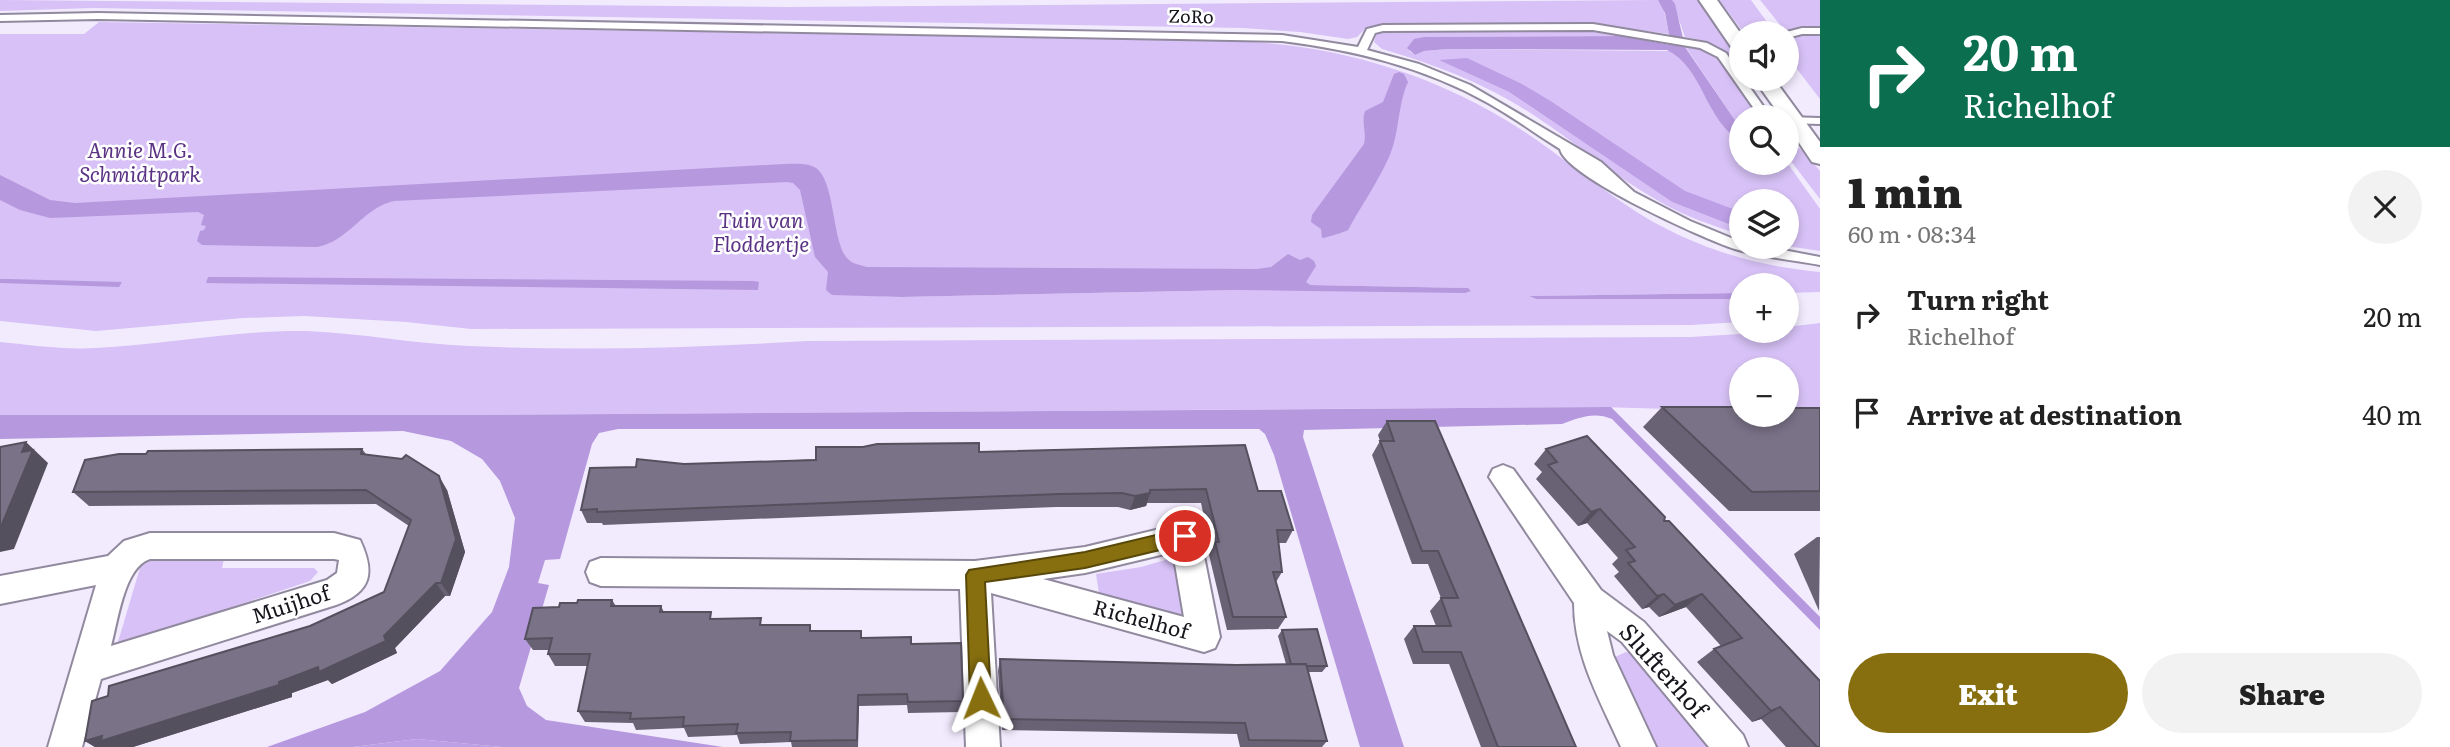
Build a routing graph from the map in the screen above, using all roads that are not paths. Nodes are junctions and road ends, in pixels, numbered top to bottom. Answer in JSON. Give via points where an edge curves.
{"nodes":[{"id":1,"x":1708,"y":0,"type":"edge"},
{"id":2,"x":0,"y":18,"type":"edge"},
{"id":3,"x":1729,"y":30,"type":"edge"},
{"id":4,"x":1818,"y":31,"type":"edge"},
{"id":5,"x":1799,"y":33,"type":"edge"},
{"id":6,"x":1361,"y":51,"type":"junction"},
{"id":7,"x":1757,"y":105,"type":"edge"},
{"id":8,"x":1799,"y":120,"type":"edge"},
{"id":9,"x":1820,"y":121,"type":"edge"},
{"id":10,"x":1799,"y":130,"type":"edge"},
{"id":11,"x":1820,"y":157,"type":"edge"},
{"id":12,"x":1729,"y":241,"type":"edge"},
{"id":13,"x":1799,"y":257,"type":"edge"},
{"id":14,"x":1820,"y":261,"type":"edge"},
{"id":15,"x":1503,"y":477,"type":"dead end"},
{"id":16,"x":1185,"y":536,"type":"joint"},
{"id":17,"x":117,"y":568,"type":"junction"},
{"id":18,"x":601,"y":572,"type":"dead end"},
{"id":19,"x":975,"y":575,"type":"junction"},
{"id":20,"x":0,"y":590,"type":"edge"},
{"id":21,"x":1590,"y":600,"type":"junction"},
{"id":22,"x":88,"y":668,"type":"junction"},
{"id":23,"x":65,"y":747,"type":"edge"},
{"id":24,"x":983,"y":747,"type":"edge"},
{"id":25,"x":1639,"y":747,"type":"edge"},
{"id":26,"x":1731,"y":747,"type":"edge"}],
"edges":[{"from":1,"to":3,"type":"street"},
{"from":2,"to":6,"type":"lane","name":"ZoRo","via":[[85,15],[1219,35],[1307,41]]},
{"from":4,"to":5,"type":"lane"},
{"from":6,"to":7,"type":"lane","via":[[1371,31],[1383,27],[1593,27],[1696,44],[1718,52]]},
{"from":6,"to":12,"type":"lane","name":"ZoRo","via":[[1474,91],[1560,145],[1598,180],[1674,221]]},
{"from":8,"to":9,"type":"lane"},
{"from":10,"to":11,"type":"street"},
{"from":13,"to":14,"type":"lane","name":"ZoRo"},
{"from":15,"to":21,"type":"street","name":"Slufterhof"},
{"from":16,"to":19,"type":"street","name":"Richelhof","via":[[1085,560]]},
{"from":16,"to":19,"type":"street","name":"Richelhof","via":[[1204,637]]},
{"from":17,"to":20,"type":"street","name":"Muijhof"},
{"from":17,"to":22,"type":"street"},
{"from":17,"to":22,"type":"street","name":"Muijhof","via":[[126,556],[149,546],[334,546],[349,549],[354,560],[351,581],[336,591]]},
{"from":18,"to":19,"type":"street","name":"Richelhof"},
{"from":19,"to":24,"type":"street"},
{"from":21,"to":25,"type":"street","name":"Slufterhof","via":[[1597,657]]},
{"from":21,"to":26,"type":"street","name":"Slufterhof","via":[[1633,632]]},
{"from":22,"to":23,"type":"street"}]}
